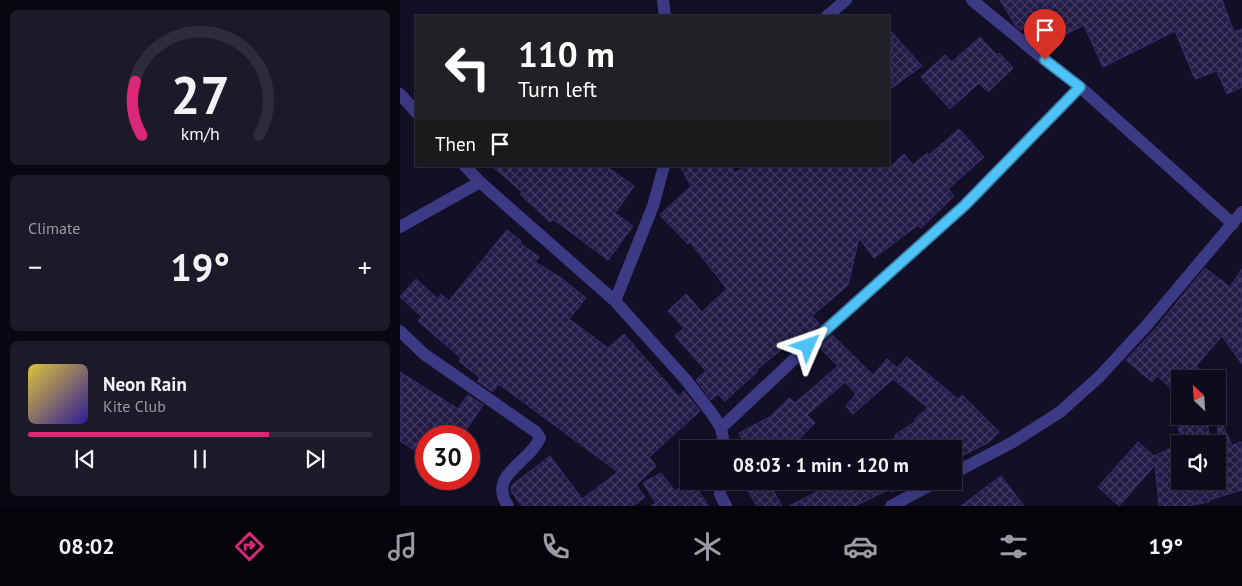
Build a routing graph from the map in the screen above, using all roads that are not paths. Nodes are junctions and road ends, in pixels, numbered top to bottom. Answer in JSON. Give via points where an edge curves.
{"nodes":[{"id":1,"x":662,"y":0,"type":"edge"},
{"id":2,"x":846,"y":0,"type":"edge"},
{"id":3,"x":972,"y":0,"type":"edge"},
{"id":4,"x":665,"y":15,"type":"edge"},
{"id":5,"x":829,"y":15,"type":"edge"},
{"id":6,"x":1080,"y":87,"type":"junction"},
{"id":7,"x":400,"y":94,"type":"edge"},
{"id":8,"x":415,"y":111,"type":"edge"},
{"id":9,"x":467,"y":167,"type":"edge"},
{"id":10,"x":664,"y":167,"type":"edge"},
{"id":11,"x":480,"y":182,"type":"junction"},
{"id":12,"x":1242,"y":212,"type":"edge"},
{"id":13,"x":1233,"y":224,"type":"junction"},
{"id":14,"x":400,"y":227,"type":"edge"},
{"id":15,"x":615,"y":301,"type":"junction"},
{"id":16,"x":400,"y":331,"type":"edge"},
{"id":17,"x":721,"y":428,"type":"junction"},
{"id":18,"x":723,"y":440,"type":"edge"},
{"id":19,"x":962,"y":469,"type":"edge"},
{"id":20,"x":720,"y":490,"type":"edge"},
{"id":21,"x":921,"y":490,"type":"edge"},
{"id":22,"x":508,"y":506,"type":"edge"},
{"id":23,"x":726,"y":506,"type":"edge"},
{"id":24,"x":891,"y":506,"type":"edge"}],
"edges":[{"from":1,"to":4,"type":"street"},
{"from":2,"to":5,"type":"street"},
{"from":3,"to":6,"type":"street"},
{"from":6,"to":13,"type":"street"},
{"from":6,"to":17,"type":"street","via":[[965,205]]},
{"from":7,"to":8,"type":"street"},
{"from":9,"to":11,"type":"street"},
{"from":10,"to":15,"type":"street","via":[[653,206]]},
{"from":11,"to":14,"type":"street"},
{"from":11,"to":15,"type":"street"},
{"from":12,"to":13,"type":"street"},
{"from":13,"to":19,"type":"street","via":[[1099,378],[1060,412]]},
{"from":15,"to":17,"type":"street","via":[[686,380]]},
{"from":16,"to":22,"type":"street","via":[[424,354],[536,432],[540,438],[537,446],[505,478],[501,488]]},
{"from":17,"to":18,"type":"street"},
{"from":20,"to":23,"type":"street"},
{"from":21,"to":24,"type":"street"}]}
